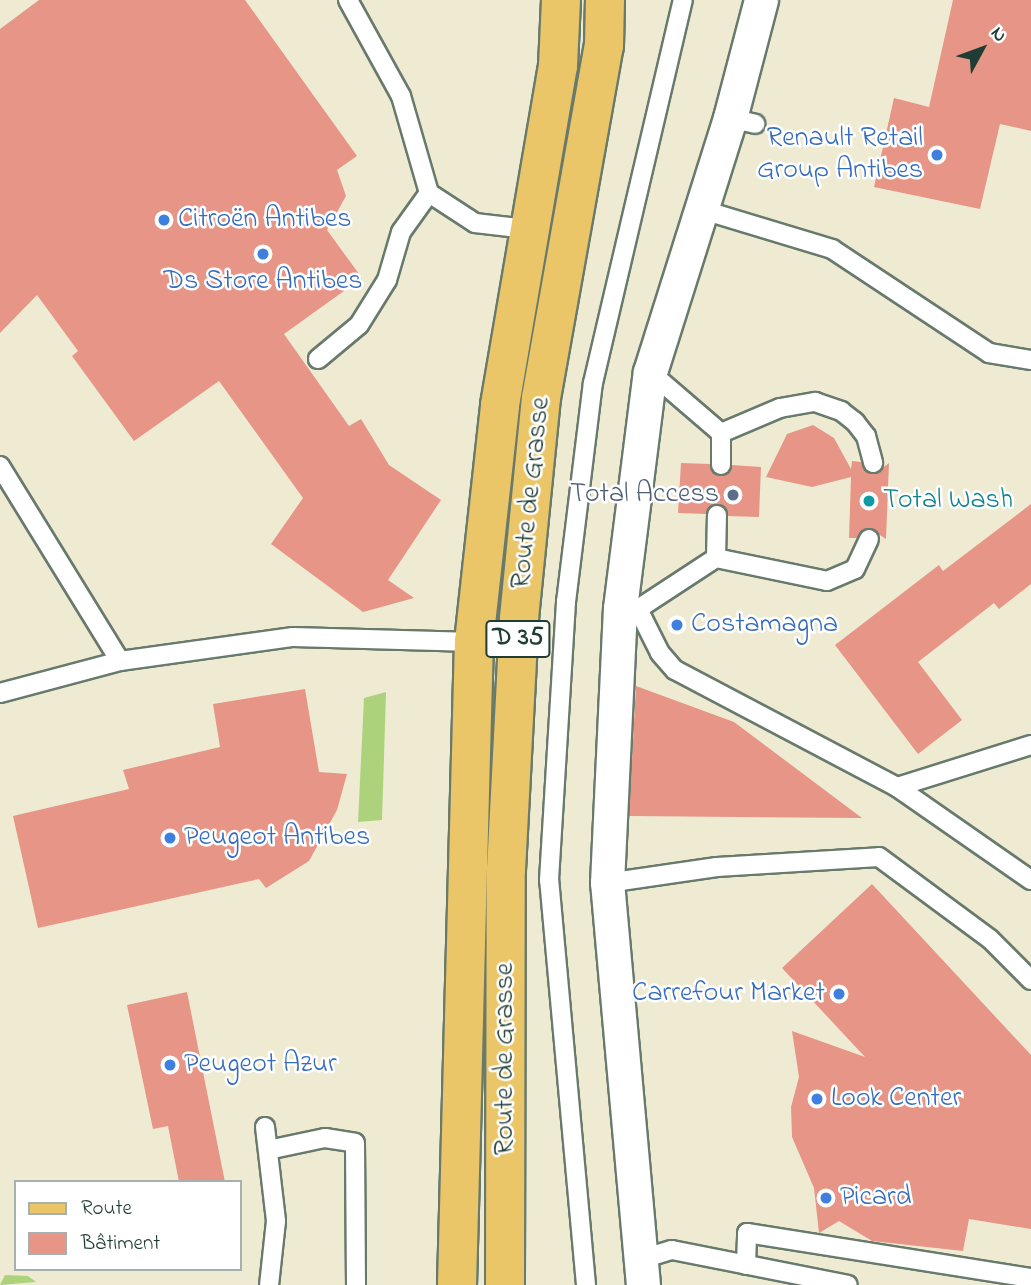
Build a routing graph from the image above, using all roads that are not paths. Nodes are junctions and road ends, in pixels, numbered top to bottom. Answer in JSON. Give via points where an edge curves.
{"nodes":[{"id":1,"x":348,"y":0,"type":"edge"},
{"id":2,"x":561,"y":0,"type":"edge"},
{"id":3,"x":606,"y":0,"type":"edge"},
{"id":4,"x":683,"y":0,"type":"edge"},
{"id":5,"x":761,"y":0,"type":"edge"},
{"id":6,"x":429,"y":193,"type":"junction"},
{"id":7,"x":703,"y":210,"type":"junction"},
{"id":8,"x":527,"y":229,"type":"junction"},
{"id":9,"x":318,"y":359,"type":"dead end"},
{"id":10,"x":1031,"y":360,"type":"edge"},
{"id":11,"x":650,"y":372,"type":"junction"},
{"id":12,"x":721,"y":433,"type":"junction"},
{"id":13,"x":873,"y":463,"type":"dead end"},
{"id":14,"x":721,"y":465,"type":"dead end"},
{"id":15,"x":0,"y":466,"type":"edge"},
{"id":16,"x":717,"y":515,"type":"dead end"},
{"id":17,"x":869,"y":539,"type":"dead end"},
{"id":18,"x":716,"y":558,"type":"junction"},
{"id":19,"x":629,"y":609,"type":"junction"},
{"id":20,"x":474,"y":642,"type":"junction"},
{"id":21,"x":120,"y":661,"type":"junction"},
{"id":22,"x":0,"y":693,"type":"edge"},
{"id":23,"x":1031,"y":745,"type":"edge"},
{"id":24,"x":897,"y":787,"type":"junction"},
{"id":25,"x":1031,"y":880,"type":"edge"},
{"id":26,"x":607,"y":883,"type":"junction"},
{"id":27,"x":1031,"y":980,"type":"edge"},
{"id":28,"x":265,"y":1127,"type":"dead end"},
{"id":29,"x":268,"y":1150,"type":"junction"},
{"id":30,"x":746,"y":1265,"type":"junction"},
{"id":31,"x":643,"y":1272,"type":"edge"},
{"id":32,"x":1031,"y":1278,"type":"edge"},
{"id":33,"x":269,"y":1285,"type":"edge"},
{"id":34,"x":356,"y":1285,"type":"edge"},
{"id":35,"x":457,"y":1285,"type":"edge"},
{"id":36,"x":505,"y":1285,"type":"edge"},
{"id":37,"x":586,"y":1285,"type":"edge"},
{"id":38,"x":848,"y":1285,"type":"edge"}],
"edges":[{"from":1,"to":6,"type":"lane","via":[[401,96]]},
{"from":2,"to":8,"type":"main road","name":"Route de Grasse","number":"D 35","via":[[558,66]]},
{"from":3,"to":36,"type":"main road","name":"Route de Grasse","number":"D 35","via":[[604,46],[541,398],[519,618],[506,870]]},
{"from":4,"to":37,"type":"lane","via":[[593,383],[566,602],[549,880]]},
{"from":5,"to":7,"type":"street","via":[[742,121]]},
{"from":6,"to":8,"type":"lane","via":[[475,223]]},
{"from":6,"to":9,"type":"lane","via":[[401,232],[387,280],[359,325]]},
{"from":7,"to":10,"type":"lane","via":[[832,249],[989,353]]},
{"from":7,"to":11,"type":"street"},
{"from":8,"to":20,"type":"main road","name":"Route de Grasse","number":"D 35","via":[[500,405]]},
{"from":11,"to":12,"type":"lane"},
{"from":11,"to":19,"type":"street"},
{"from":12,"to":13,"type":"lane","via":[[780,408],[815,402],[841,411],[855,422],[874,453]]},
{"from":12,"to":14,"type":"lane"},
{"from":15,"to":21,"type":"lane"},
{"from":16,"to":18,"type":"lane"},
{"from":17,"to":18,"type":"lane","via":[[855,569],[827,581]]},
{"from":18,"to":19,"type":"lane"},
{"from":19,"to":24,"type":"lane","via":[[675,670]]},
{"from":19,"to":26,"type":"street"},
{"from":20,"to":21,"type":"lane","via":[[293,637]]},
{"from":20,"to":35,"type":"main road","name":"Route de Grasse","number":"D 35"},
{"from":21,"to":22,"type":"lane"},
{"from":23,"to":24,"type":"lane"},
{"from":24,"to":25,"type":"lane"},
{"from":26,"to":27,"type":"lane","via":[[879,857],[990,939]]},
{"from":26,"to":31,"type":"street"},
{"from":28,"to":29,"type":"lane"},
{"from":29,"to":33,"type":"lane","via":[[276,1221]]},
{"from":29,"to":34,"type":"lane","via":[[325,1138],[355,1143]]},
{"from":30,"to":31,"type":"lane","via":[[672,1250]]},
{"from":30,"to":32,"type":"lane","via":[[747,1233]]},
{"from":30,"to":38,"type":"lane"}]}
